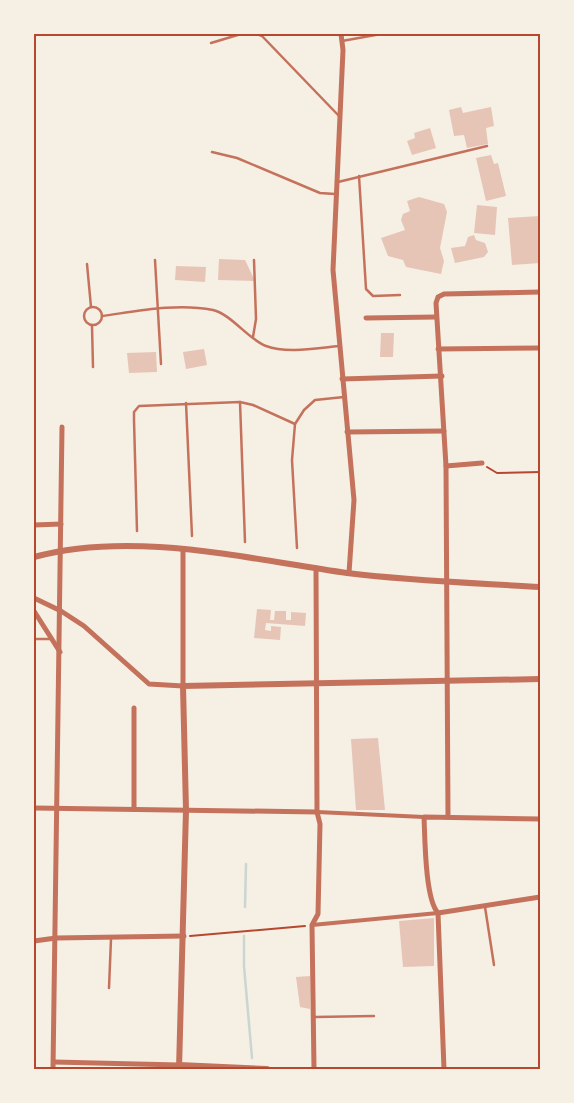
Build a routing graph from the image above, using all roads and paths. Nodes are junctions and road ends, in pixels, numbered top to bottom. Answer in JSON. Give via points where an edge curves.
{"nodes":[{"id":1,"x":241,"y":34,"type":"edge"},
{"id":2,"x":257,"y":34,"type":"edge"},
{"id":3,"x":341,"y":34,"type":"edge"},
{"id":4,"x":381,"y":34,"type":"edge"},
{"id":5,"x":342,"y":41,"type":"junction"},
{"id":6,"x":211,"y":43,"type":"dead end"},
{"id":7,"x":339,"y":116,"type":"junction"},
{"id":8,"x":487,"y":146,"type":"dead end"},
{"id":9,"x":212,"y":152,"type":"dead end"},
{"id":10,"x":360,"y":176,"type":"junction"},
{"id":11,"x":337,"y":182,"type":"junction"},
{"id":12,"x":336,"y":194,"type":"junction"},
{"id":13,"x":155,"y":260,"type":"dead end"},
{"id":14,"x":254,"y":260,"type":"dead end"},
{"id":15,"x":87,"y":264,"type":"dead end"},
{"id":16,"x":540,"y":292,"type":"edge"},
{"id":17,"x":400,"y":295,"type":"dead end"},
{"id":18,"x":91,"y":307,"type":"junction"},
{"id":19,"x":158,"y":309,"type":"junction"},
{"id":20,"x":102,"y":316,"type":"junction"},
{"id":21,"x":436,"y":317,"type":"junction"},
{"id":22,"x":366,"y":318,"type":"dead end"},
{"id":23,"x":92,"y":326,"type":"junction"},
{"id":24,"x":253,"y":337,"type":"junction"},
{"id":25,"x":339,"y":346,"type":"junction"},
{"id":26,"x":540,"y":348,"type":"edge"},
{"id":27,"x":438,"y":349,"type":"junction"},
{"id":28,"x":161,"y":364,"type":"dead end"},
{"id":29,"x":93,"y":367,"type":"dead end"},
{"id":30,"x":442,"y":376,"type":"junction"},
{"id":31,"x":342,"y":379,"type":"junction"},
{"id":32,"x":344,"y":397,"type":"junction"},
{"id":33,"x":240,"y":402,"type":"junction"},
{"id":34,"x":186,"y":403,"type":"junction"},
{"id":35,"x":295,"y":424,"type":"junction"},
{"id":36,"x":62,"y":427,"type":"dead end"},
{"id":37,"x":444,"y":431,"type":"junction"},
{"id":38,"x":348,"y":432,"type":"junction"},
{"id":39,"x":482,"y":463,"type":"joint"},
{"id":40,"x":446,"y":466,"type":"junction"},
{"id":41,"x":540,"y":472,"type":"edge"},
{"id":42,"x":61,"y":524,"type":"junction"},
{"id":43,"x":34,"y":525,"type":"edge"},
{"id":44,"x":137,"y":531,"type":"dead end"},
{"id":45,"x":192,"y":536,"type":"dead end"},
{"id":46,"x":245,"y":542,"type":"dead end"},
{"id":47,"x":297,"y":548,"type":"dead end"},
{"id":48,"x":61,"y":549,"type":"junction"},
{"id":49,"x":183,"y":550,"type":"junction"},
{"id":50,"x":34,"y":557,"type":"edge"},
{"id":51,"x":316,"y":568,"type":"junction"},
{"id":52,"x":349,"y":573,"type":"junction"},
{"id":53,"x":447,"y":582,"type":"junction"},
{"id":54,"x":540,"y":587,"type":"edge"},
{"id":55,"x":34,"y":598,"type":"edge"},
{"id":56,"x":34,"y":611,"type":"edge"},
{"id":57,"x":61,"y":611,"type":"junction"},
{"id":58,"x":50,"y":638,"type":"junction"},
{"id":59,"x":34,"y":639,"type":"edge"},
{"id":60,"x":60,"y":652,"type":"junction"},
{"id":61,"x":540,"y":679,"type":"edge"},
{"id":62,"x":448,"y":681,"type":"junction"},
{"id":63,"x":317,"y":684,"type":"junction"},
{"id":64,"x":183,"y":686,"type":"junction"},
{"id":65,"x":134,"y":708,"type":"dead end"},
{"id":66,"x":34,"y":808,"type":"edge"},
{"id":67,"x":58,"y":808,"type":"junction"},
{"id":68,"x":134,"y":809,"type":"junction"},
{"id":69,"x":186,"y":810,"type":"junction"},
{"id":70,"x":318,"y":812,"type":"junction"},
{"id":71,"x":424,"y":817,"type":"junction"},
{"id":72,"x":448,"y":818,"type":"junction"},
{"id":73,"x":540,"y":819,"type":"edge"},
{"id":74,"x":540,"y":897,"type":"edge"},
{"id":75,"x":484,"y":905,"type":"junction"},
{"id":76,"x":438,"y":912,"type":"junction"},
{"id":77,"x":312,"y":925,"type":"junction"},
{"id":78,"x":184,"y":936,"type":"junction"},
{"id":79,"x":111,"y":937,"type":"junction"},
{"id":80,"x":56,"y":938,"type":"junction"},
{"id":81,"x":34,"y":941,"type":"edge"},
{"id":82,"x":494,"y":964,"type":"dead end"},
{"id":83,"x":109,"y":988,"type":"dead end"},
{"id":84,"x":374,"y":1016,"type":"dead end"},
{"id":85,"x":313,"y":1017,"type":"junction"},
{"id":86,"x":54,"y":1062,"type":"junction"},
{"id":87,"x":179,"y":1067,"type":"edge"},
{"id":88,"x":53,"y":1069,"type":"edge"},
{"id":89,"x":267,"y":1069,"type":"edge"},
{"id":90,"x":314,"y":1069,"type":"edge"},
{"id":91,"x":444,"y":1069,"type":"edge"}],
"edges":[{"from":1,"to":6,"type":"lane"},
{"from":2,"to":7,"type":"lane"},
{"from":3,"to":5,"type":"street"},
{"from":4,"to":5,"type":"lane"},
{"from":5,"to":7,"type":"street"},
{"from":7,"to":11,"type":"street"},
{"from":8,"to":10,"type":"lane"},
{"from":9,"to":12,"type":"lane","via":[[237,158],[320,193]]},
{"from":10,"to":11,"type":"lane"},
{"from":10,"to":17,"type":"lane","via":[[366,289],[373,296]]},
{"from":11,"to":12,"type":"street"},
{"from":12,"to":25,"type":"street","via":[[332,270]]},
{"from":13,"to":19,"type":"lane"},
{"from":14,"to":24,"type":"lane","via":[[256,319]]},
{"from":15,"to":18,"type":"lane"},
{"from":16,"to":21,"type":"street","via":[[444,294],[438,297]]},
{"from":18,"to":20,"type":"lane","via":[[99,309]]},
{"from":18,"to":23,"type":"lane","via":[[85,310],[83,317]]},
{"from":19,"to":20,"type":"lane"},
{"from":19,"to":24,"type":"lane","via":[[215,311]]},
{"from":19,"to":28,"type":"lane"},
{"from":20,"to":23,"type":"lane","via":[[100,323]]},
{"from":21,"to":22,"type":"street"},
{"from":21,"to":27,"type":"street"},
{"from":23,"to":29,"type":"lane"},
{"from":24,"to":25,"type":"lane","via":[[266,346],[282,349]]},
{"from":25,"to":31,"type":"street"},
{"from":26,"to":27,"type":"street"},
{"from":27,"to":30,"type":"street"},
{"from":30,"to":31,"type":"street"},
{"from":30,"to":37,"type":"street"},
{"from":31,"to":32,"type":"street"},
{"from":32,"to":35,"type":"lane","via":[[315,400]]},
{"from":32,"to":38,"type":"street"},
{"from":33,"to":34,"type":"lane"},
{"from":33,"to":35,"type":"lane"},
{"from":33,"to":46,"type":"lane"},
{"from":34,"to":44,"type":"lane","via":[[144,405],[134,412]]},
{"from":34,"to":45,"type":"lane"},
{"from":35,"to":47,"type":"lane","via":[[292,452]]},
{"from":36,"to":42,"type":"street"},
{"from":37,"to":38,"type":"street"},
{"from":37,"to":40,"type":"street"},
{"from":38,"to":52,"type":"street","via":[[354,520]]},
{"from":39,"to":40,"type":"street"},
{"from":39,"to":41,"type":"path","via":[[497,473]]},
{"from":40,"to":53,"type":"street"},
{"from":42,"to":43,"type":"street"},
{"from":42,"to":48,"type":"street"},
{"from":48,"to":49,"type":"street","via":[[105,546]]},
{"from":48,"to":50,"type":"street"},
{"from":48,"to":57,"type":"street"},
{"from":49,"to":51,"type":"street"},
{"from":49,"to":64,"type":"street"},
{"from":51,"to":52,"type":"street"},
{"from":51,"to":63,"type":"street"},
{"from":52,"to":53,"type":"street"},
{"from":53,"to":54,"type":"street"},
{"from":53,"to":62,"type":"street"},
{"from":55,"to":57,"type":"street"},
{"from":56,"to":58,"type":"street"},
{"from":57,"to":60,"type":"street"},
{"from":57,"to":64,"type":"street","via":[[84,626],[150,684]]},
{"from":58,"to":59,"type":"lane"},
{"from":58,"to":60,"type":"street"},
{"from":60,"to":67,"type":"street"},
{"from":61,"to":62,"type":"street"},
{"from":62,"to":63,"type":"street"},
{"from":62,"to":72,"type":"street"},
{"from":63,"to":64,"type":"street"},
{"from":63,"to":70,"type":"street"},
{"from":64,"to":69,"type":"street"},
{"from":65,"to":68,"type":"street"},
{"from":66,"to":67,"type":"street"},
{"from":67,"to":68,"type":"street"},
{"from":67,"to":80,"type":"street"},
{"from":68,"to":69,"type":"street"},
{"from":69,"to":70,"type":"street"},
{"from":69,"to":78,"type":"street"},
{"from":70,"to":71,"type":"street"},
{"from":70,"to":77,"type":"street","via":[[318,914]]},
{"from":71,"to":72,"type":"street"},
{"from":71,"to":76,"type":"street","via":[[431,902]]},
{"from":72,"to":73,"type":"street"},
{"from":74,"to":75,"type":"street"},
{"from":75,"to":76,"type":"street"},
{"from":75,"to":82,"type":"lane"},
{"from":76,"to":77,"type":"street"},
{"from":76,"to":91,"type":"street"},
{"from":77,"to":78,"type":"path"},
{"from":77,"to":85,"type":"street"},
{"from":78,"to":79,"type":"street"},
{"from":78,"to":87,"type":"street"},
{"from":79,"to":80,"type":"street"},
{"from":79,"to":83,"type":"lane"},
{"from":80,"to":81,"type":"street"},
{"from":80,"to":86,"type":"street"},
{"from":84,"to":85,"type":"lane"},
{"from":85,"to":90,"type":"street"},
{"from":86,"to":87,"type":"street"},
{"from":86,"to":88,"type":"street"},
{"from":87,"to":89,"type":"street"}]}
